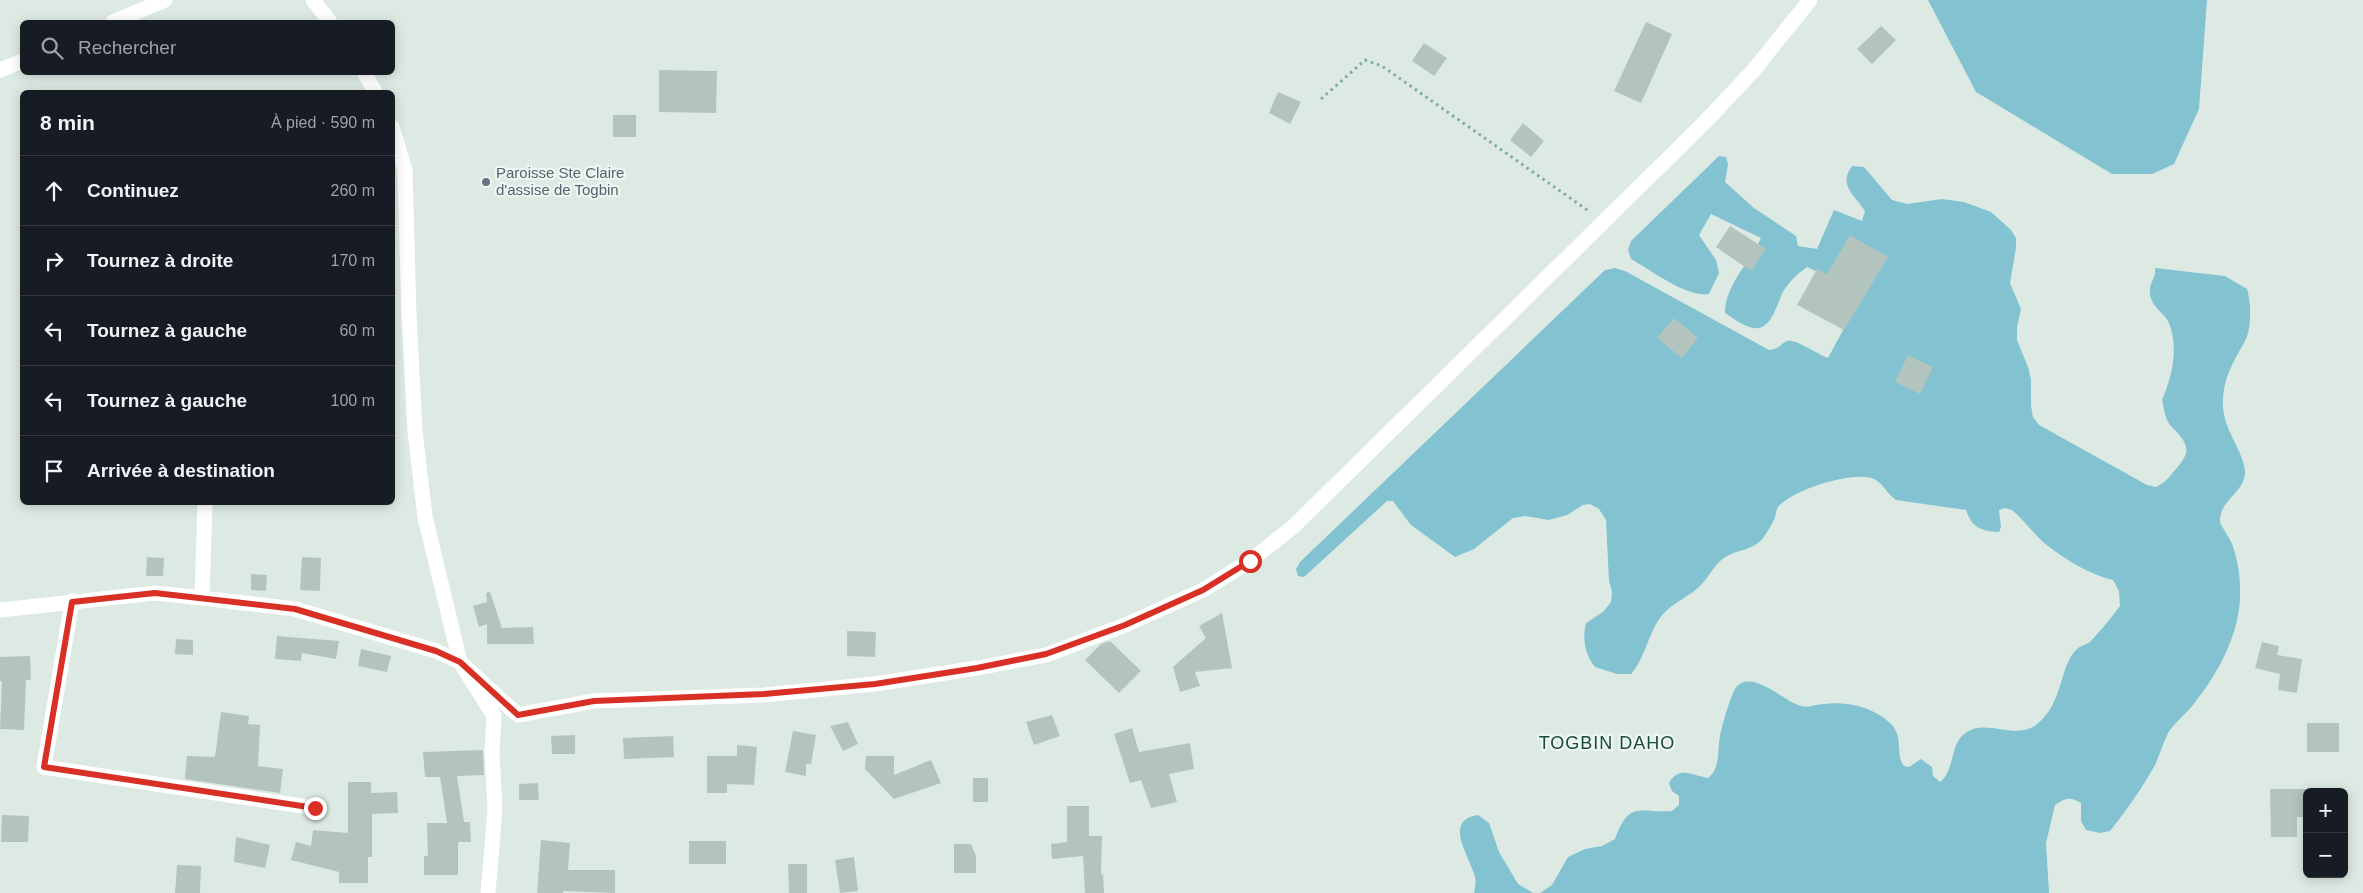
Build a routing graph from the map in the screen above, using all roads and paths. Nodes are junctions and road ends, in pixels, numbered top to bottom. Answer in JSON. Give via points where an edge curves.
{"nodes":[{"id":1,"x":165,"y":0,"type":"edge"},
{"id":2,"x":313,"y":0,"type":"edge"},
{"id":3,"x":1810,"y":0,"type":"edge"},
{"id":4,"x":118,"y":20,"type":"edge"},
{"id":5,"x":328,"y":20,"type":"edge"},
{"id":6,"x":20,"y":62,"type":"edge"},
{"id":7,"x":0,"y":70,"type":"edge"},
{"id":8,"x":366,"y":75,"type":"edge"},
{"id":9,"x":374,"y":90,"type":"edge"},
{"id":10,"x":1321,"y":99,"type":"dead end"},
{"id":11,"x":395,"y":137,"type":"edge"},
{"id":12,"x":1605,"y":223,"type":"junction"},
{"id":13,"x":204,"y":505,"type":"edge"},
{"id":14,"x":202,"y":598,"type":"junction"},
{"id":15,"x":72,"y":602,"type":"junction"},
{"id":16,"x":0,"y":610,"type":"edge"},
{"id":17,"x":460,"y":662,"type":"junction"},
{"id":18,"x":315,"y":808,"type":"dead end"},
{"id":19,"x":488,"y":893,"type":"edge"}],
"edges":[{"from":1,"to":4,"type":"street"},
{"from":2,"to":5,"type":"street"},
{"from":3,"to":12,"type":"street","via":[[1753,71]]},
{"from":6,"to":7,"type":"street"},
{"from":8,"to":9,"type":"street"},
{"from":10,"to":12,"type":"path","via":[[1365,60],[1382,66]]},
{"from":11,"to":17,"type":"street","via":[[405,170],[408,316],[419,478],[425,517]]},
{"from":12,"to":17,"type":"street","via":[[1294,526],[1250,561],[1203,590],[1125,625],[1046,654],[875,684],[764,694],[594,701],[518,715]]},
{"from":13,"to":14,"type":"street"},
{"from":14,"to":15,"type":"street","via":[[155,593]]},
{"from":14,"to":17,"type":"street","via":[[295,609],[436,651]]},
{"from":15,"to":16,"type":"street"},
{"from":15,"to":18,"type":"street","via":[[44,767]]},
{"from":17,"to":19,"type":"street","via":[[494,716],[495,809]]}]}
